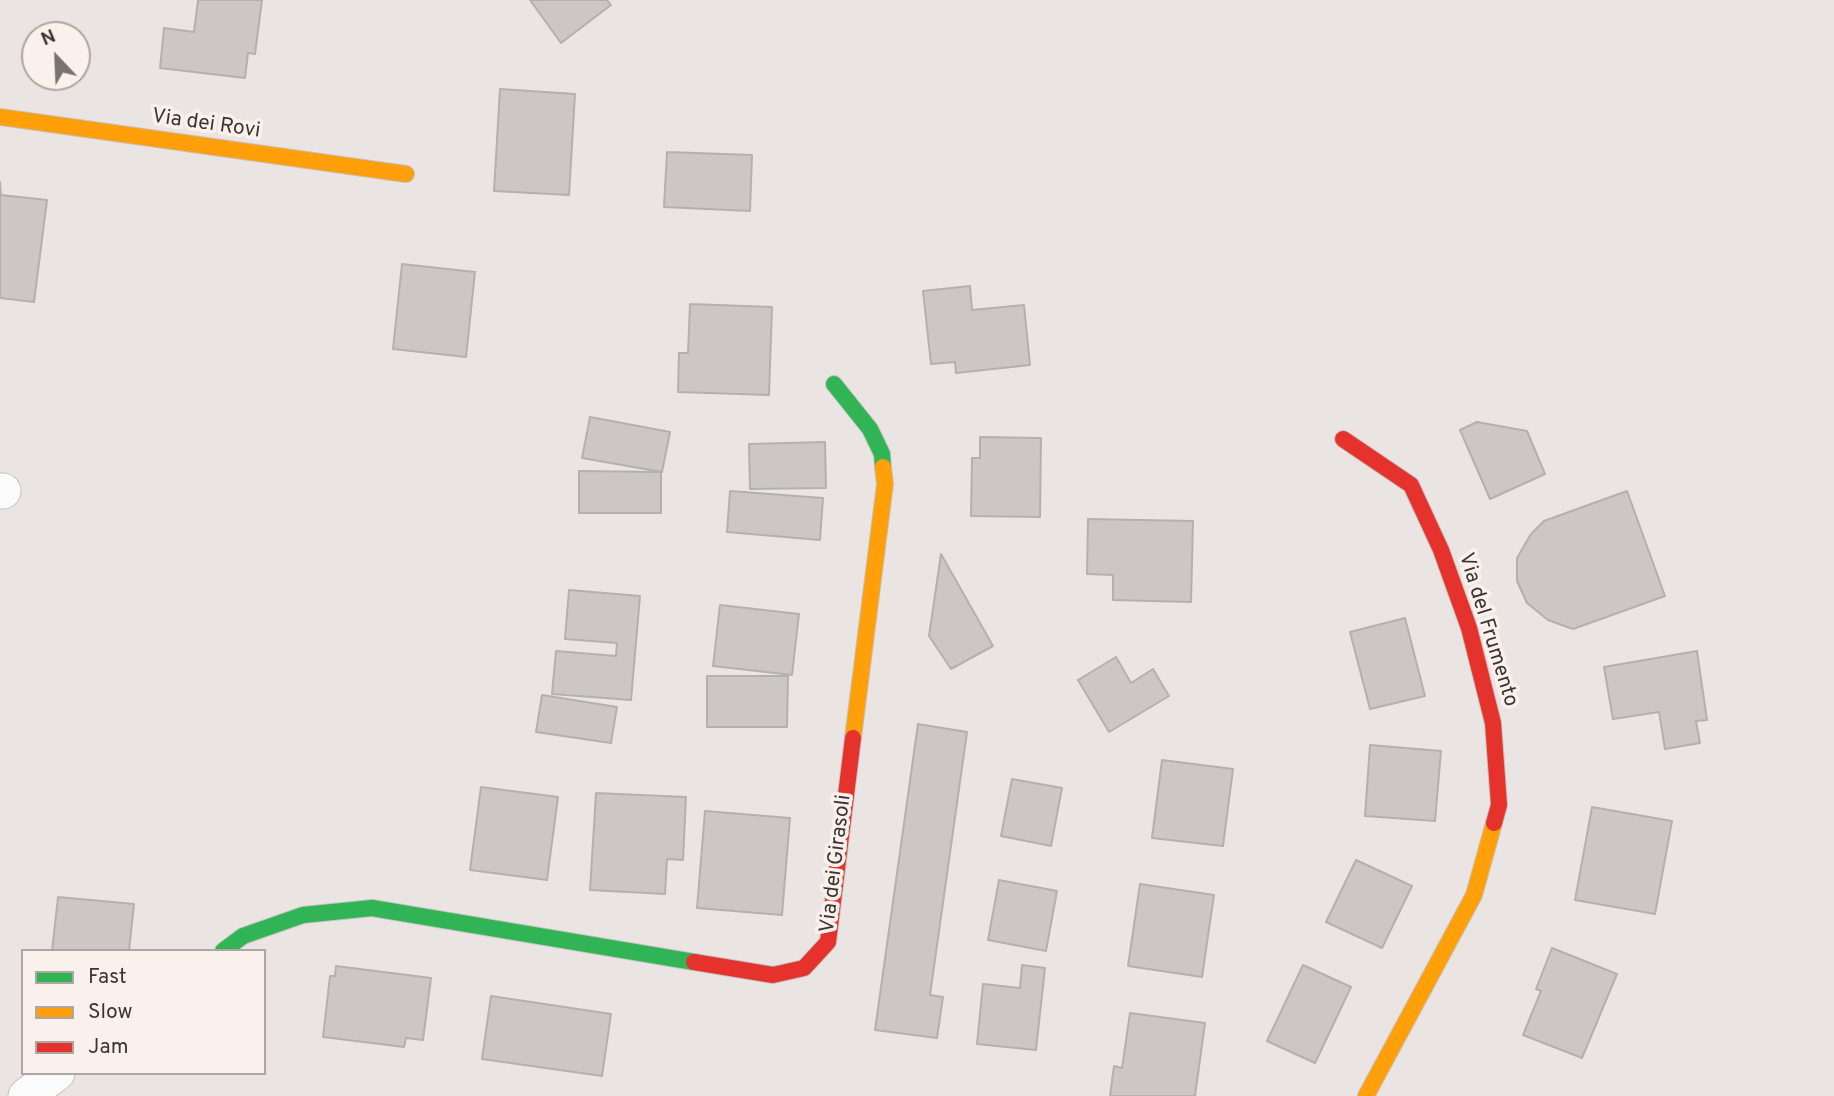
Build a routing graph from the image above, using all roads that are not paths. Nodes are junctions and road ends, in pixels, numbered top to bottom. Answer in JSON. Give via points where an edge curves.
{"nodes":[{"id":1,"x":0,"y":117,"type":"edge"},
{"id":2,"x":406,"y":174,"type":"dead end"},
{"id":3,"x":834,"y":384,"type":"dead end"},
{"id":4,"x":1343,"y":439,"type":"dead end"},
{"id":5,"x":226,"y":949,"type":"edge"},
{"id":6,"x":54,"y":1075,"type":"edge"},
{"id":7,"x":26,"y":1096,"type":"edge"},
{"id":8,"x":1366,"y":1096,"type":"edge"}],
"edges":[{"from":1,"to":2,"type":"street","name":"Via dei Rovi"},
{"from":3,"to":5,"type":"street","name":"Via dei Girasoli","via":[[870,429],[882,454],[885,484],[828,943],[804,968],[773,975],[372,908],[303,915],[243,936]]},
{"from":4,"to":8,"type":"street","name":"Via del Frumento","via":[[1411,485],[1441,550],[1469,628],[1493,723],[1499,804],[1474,895]]},
{"from":6,"to":7,"type":"street"}]}
